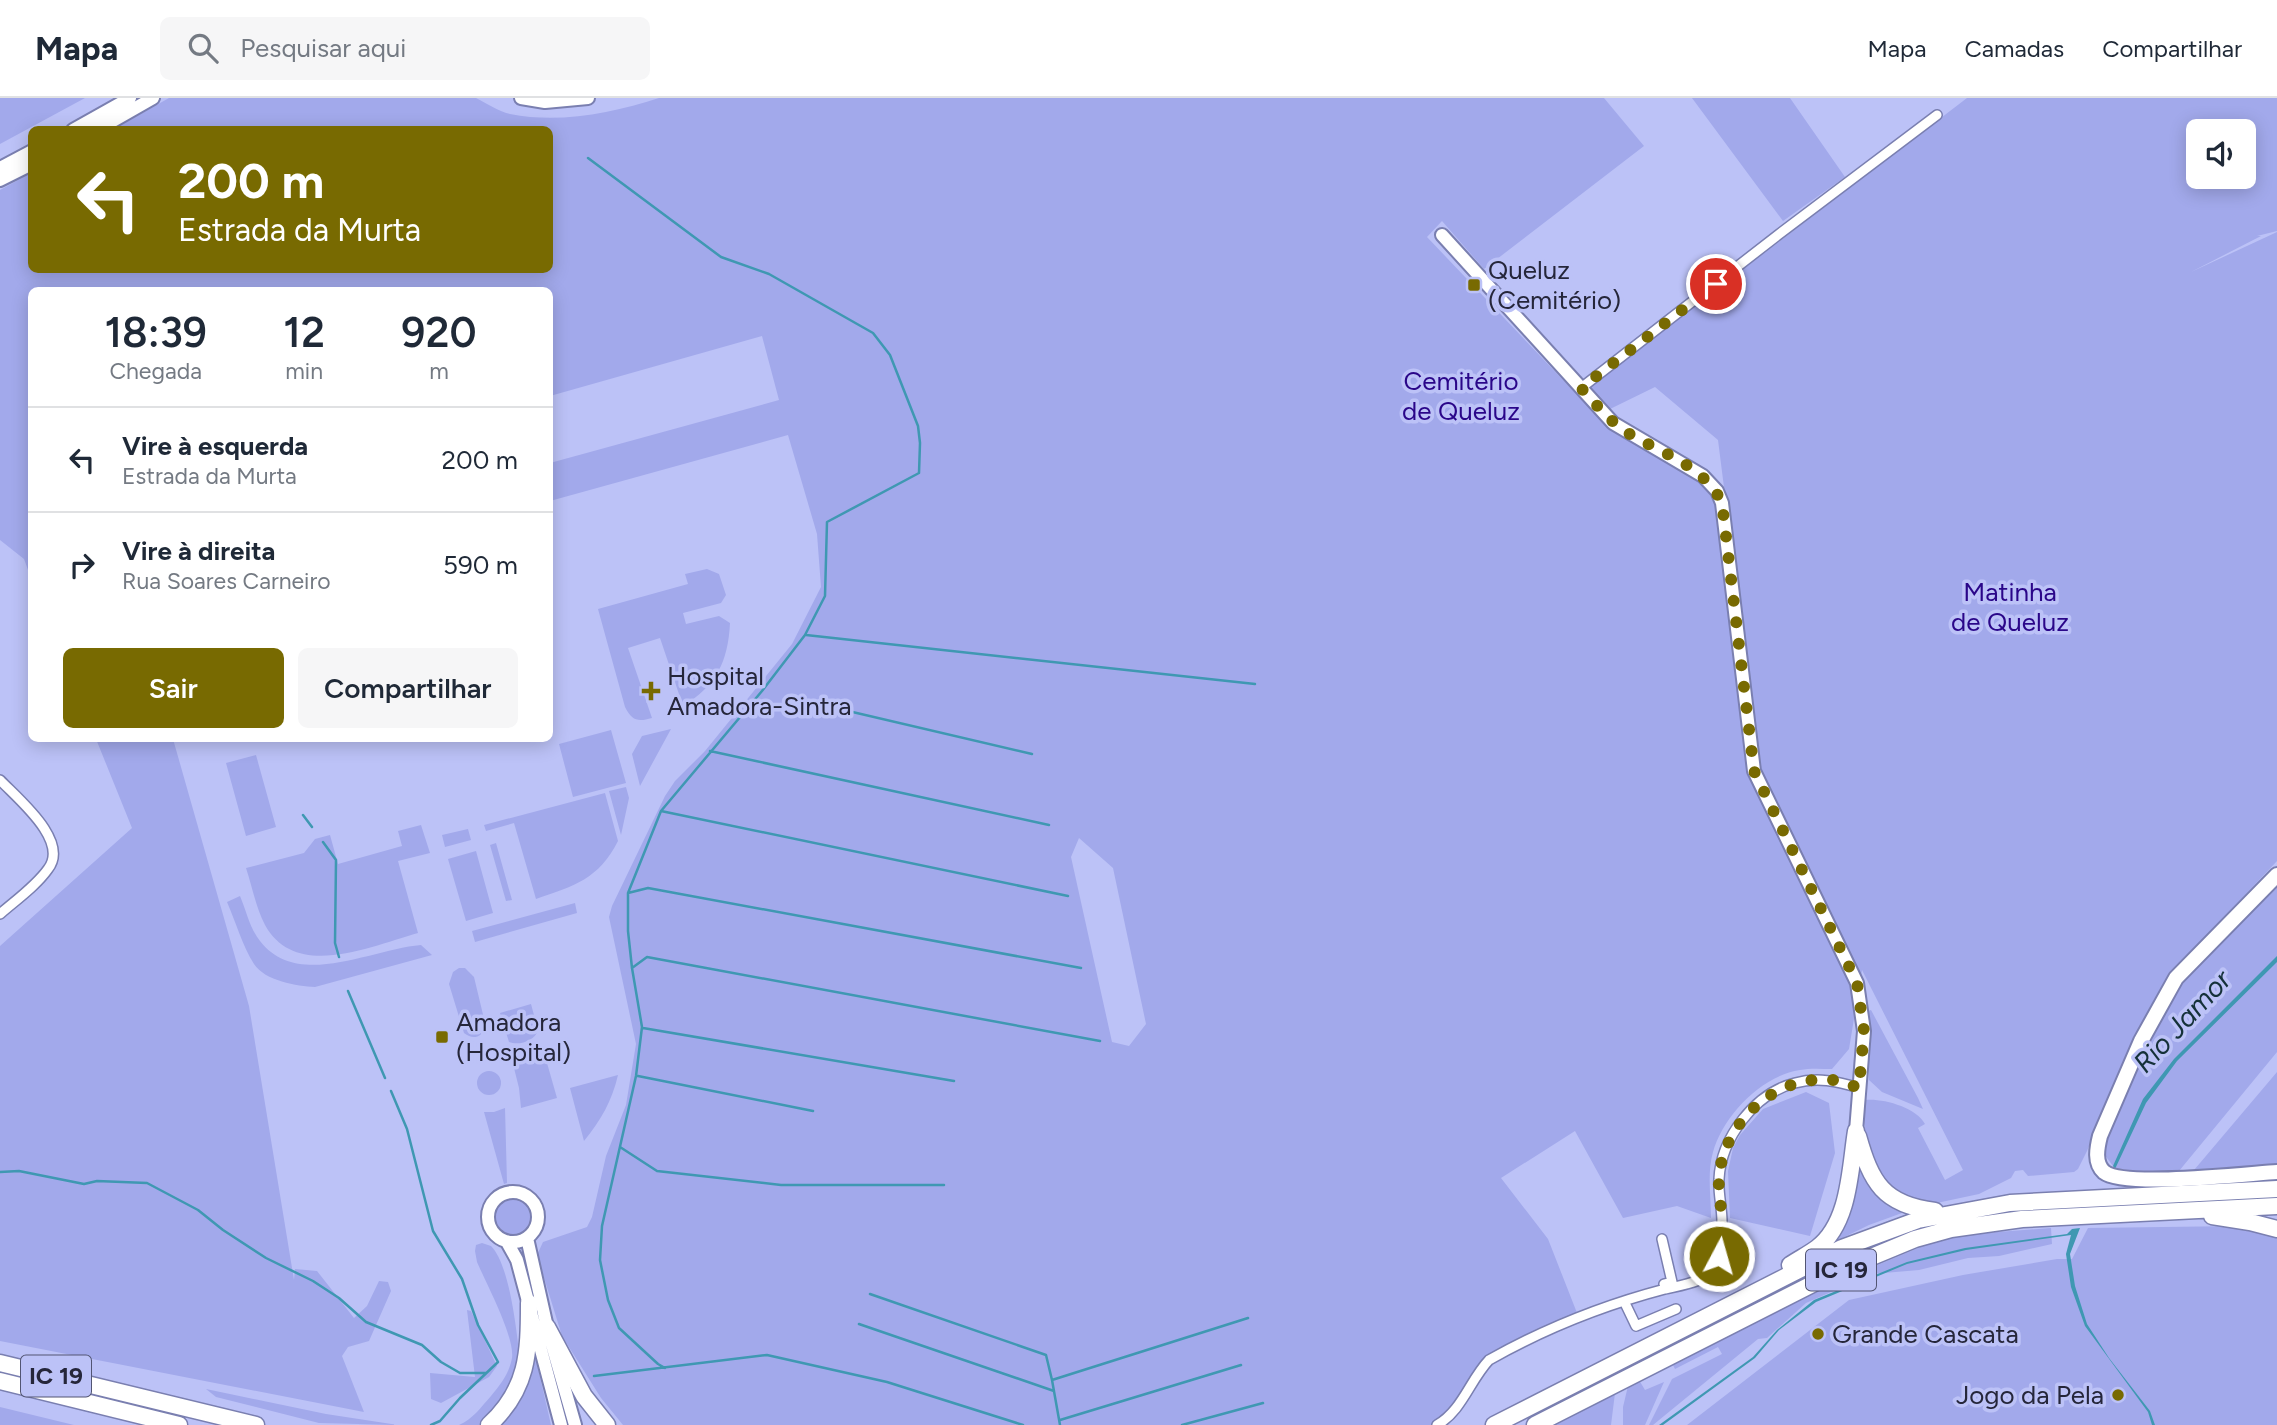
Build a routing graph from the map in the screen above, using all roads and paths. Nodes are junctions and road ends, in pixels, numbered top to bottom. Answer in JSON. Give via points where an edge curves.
{"nodes":[{"id":1,"x":130,"y":98,"type":"edge"},
{"id":2,"x":153,"y":98,"type":"edge"},
{"id":3,"x":521,"y":98,"type":"edge"},
{"id":4,"x":588,"y":98,"type":"edge"},
{"id":5,"x":1937,"y":115,"type":"dead end"},
{"id":6,"x":80,"y":126,"type":"edge"},
{"id":7,"x":104,"y":126,"type":"edge"},
{"id":8,"x":28,"y":153,"type":"edge"},
{"id":9,"x":28,"y":166,"type":"edge"},
{"id":10,"x":0,"y":168,"type":"edge"},
{"id":11,"x":0,"y":180,"type":"edge"},
{"id":12,"x":1442,"y":235,"type":"dead end"},
{"id":13,"x":1581,"y":388,"type":"junction"},
{"id":14,"x":0,"y":780,"type":"edge"},
{"id":15,"x":2277,"y":875,"type":"edge"},
{"id":16,"x":0,"y":914,"type":"edge"},
{"id":17,"x":1859,"y":1088,"type":"junction"},
{"id":18,"x":1856,"y":1131,"type":"junction"},
{"id":19,"x":2277,"y":1172,"type":"edge"},
{"id":20,"x":2277,"y":1189,"type":"edge"},
{"id":21,"x":2277,"y":1206,"type":"edge"},
{"id":22,"x":2175,"y":1211,"type":"junction"},
{"id":23,"x":1947,"y":1213,"type":"junction"},
{"id":24,"x":2277,"y":1229,"type":"edge"},
{"id":25,"x":527,"y":1238,"type":"junction"},
{"id":26,"x":1662,"y":1239,"type":"dead end"},
{"id":27,"x":507,"y":1242,"type":"junction"},
{"id":28,"x":1645,"y":1288,"type":"dead end"},
{"id":29,"x":1624,"y":1301,"type":"junction"},
{"id":30,"x":529,"y":1303,"type":"junction"},
{"id":31,"x":1728,"y":1307,"type":"junction"},
{"id":32,"x":1676,"y":1309,"type":"dead end"},
{"id":33,"x":547,"y":1327,"type":"junction"},
{"id":34,"x":0,"y":1363,"type":"edge"},
{"id":35,"x":0,"y":1381,"type":"edge"},
{"id":36,"x":176,"y":1425,"type":"edge"},
{"id":37,"x":256,"y":1425,"type":"edge"},
{"id":38,"x":489,"y":1425,"type":"edge"},
{"id":39,"x":561,"y":1425,"type":"edge"},
{"id":40,"x":575,"y":1425,"type":"edge"},
{"id":41,"x":607,"y":1425,"type":"edge"},
{"id":42,"x":1437,"y":1425,"type":"edge"},
{"id":43,"x":1494,"y":1425,"type":"edge"},
{"id":44,"x":1535,"y":1425,"type":"edge"}],
"edges":[{"from":1,"to":6,"type":"street"},
{"from":2,"to":7,"type":"street"},
{"from":3,"to":4,"type":"street","via":[[545,102]]},
{"from":5,"to":13,"type":"street"},
{"from":8,"to":10,"type":"street"},
{"from":9,"to":11,"type":"street"},
{"from":12,"to":13,"type":"street"},
{"from":13,"to":17,"type":"street","via":[[1613,423],[1703,476],[1722,503],[1754,771],[1857,983],[1864,1031]]},
{"from":14,"to":16,"type":"street","via":[[50,835],[54,852],[48,870]]},
{"from":15,"to":19,"type":"main road","via":[[2176,978],[2141,1041],[2097,1149],[2102,1170],[2114,1178]]},
{"from":17,"to":18,"type":"street"},
{"from":17,"to":29,"type":"street","via":[[1835,1080],[1812,1080],[1793,1083],[1761,1100],[1731,1134],[1726,1147],[1719,1178],[1722,1223],[1714,1270],[1688,1283]]},
{"from":18,"to":23,"type":"highway","via":[[1868,1171],[1878,1186],[1912,1209]]},
{"from":18,"to":31,"type":"highway","via":[[1840,1216],[1831,1234]]},
{"from":20,"to":23,"type":"highway","number":"IC 19","via":[[2010,1203]]},
{"from":21,"to":22,"type":"highway","number":"IC 19"},
{"from":22,"to":24,"type":"highway"},
{"from":22,"to":44,"type":"highway","number":"IC 19","via":[[2022,1219],[1915,1239],[1797,1292]]},
{"from":23,"to":31,"type":"highway","number":"IC 19","via":[[1842,1248]]},
{"from":25,"to":27,"type":"street"},
{"from":25,"to":27,"type":"street","via":[[536,1228],[536,1207],[524,1195],[506,1193],[496,1198],[488,1213],[492,1231]]},
{"from":25,"to":33,"type":"street"},
{"from":26,"to":28,"type":"street","via":[[1672,1282]]},
{"from":27,"to":30,"type":"street"},
{"from":29,"to":32,"type":"street","via":[[1636,1326]]},
{"from":29,"to":42,"type":"street","via":[[1489,1360],[1456,1409]]},
{"from":30,"to":38,"type":"highway","via":[[529,1347],[523,1375],[510,1401]]},
{"from":30,"to":39,"type":"street"},
{"from":31,"to":43,"type":"highway","number":"IC 19"},
{"from":33,"to":40,"type":"street"},
{"from":33,"to":41,"type":"highway","via":[[583,1396]]},
{"from":34,"to":37,"type":"highway","number":"IC 19"},
{"from":35,"to":36,"type":"highway","number":"IC 19"}]}
